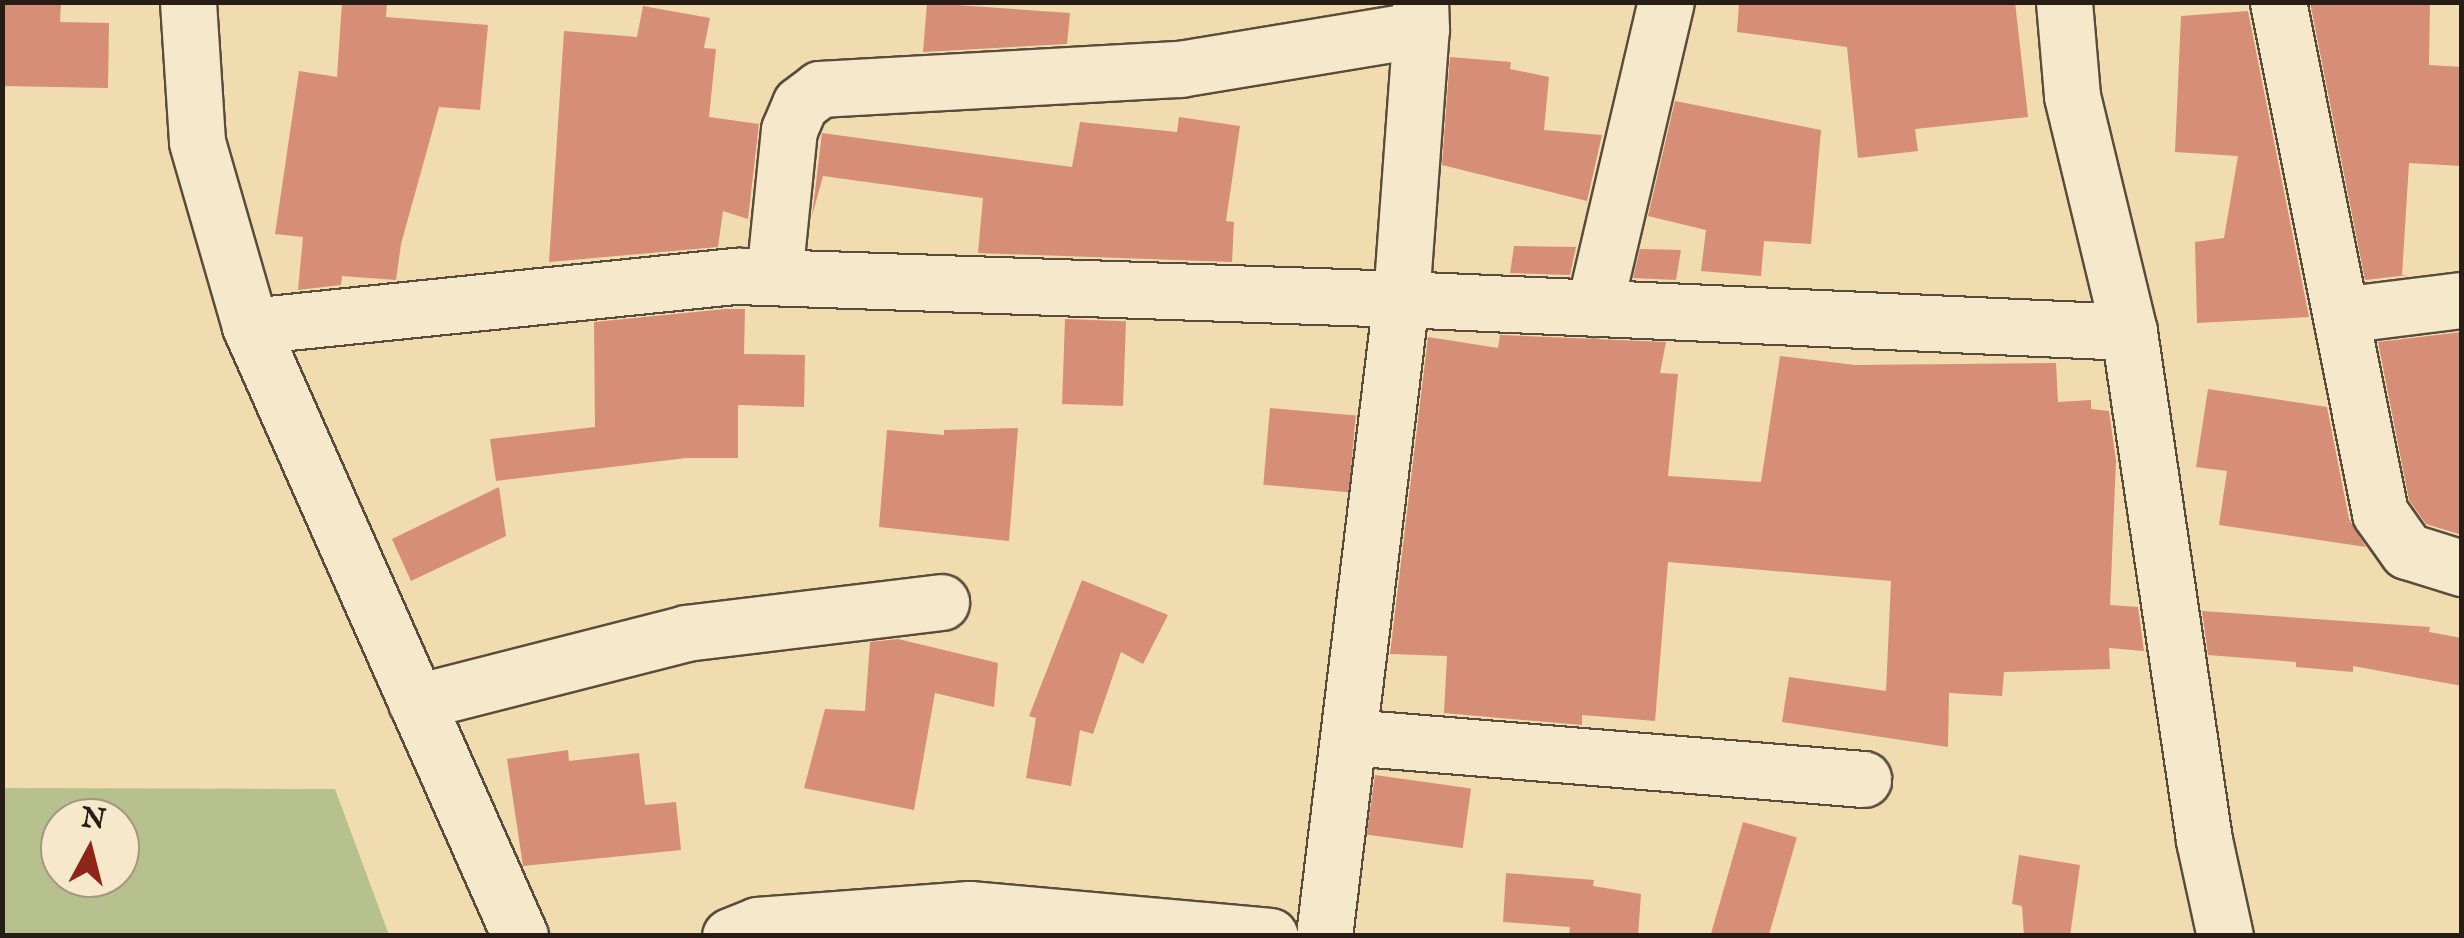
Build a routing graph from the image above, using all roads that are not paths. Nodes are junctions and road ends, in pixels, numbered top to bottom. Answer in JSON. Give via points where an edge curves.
{"nodes":[{"id":1,"x":188,"y":2,"type":"edge"},
{"id":2,"x":1666,"y":2,"type":"edge"},
{"id":3,"x":2064,"y":2,"type":"edge"},
{"id":4,"x":2278,"y":2,"type":"edge"},
{"id":5,"x":1420,"y":16,"type":"edge"},
{"id":6,"x":774,"y":277,"type":"junction"},
{"id":7,"x":1401,"y":299,"type":"junction"},
{"id":8,"x":2462,"y":300,"type":"edge"},
{"id":9,"x":1594,"y":308,"type":"junction"},
{"id":10,"x":2341,"y":315,"type":"junction"},
{"id":11,"x":250,"y":326,"type":"junction"},
{"id":12,"x":2129,"y":332,"type":"junction"},
{"id":13,"x":2462,"y":568,"type":"edge"},
{"id":14,"x":941,"y":602,"type":"dead end"},
{"id":15,"x":416,"y":702,"type":"junction"},
{"id":16,"x":1348,"y":737,"type":"junction"},
{"id":17,"x":1863,"y":779,"type":"dead end"},
{"id":18,"x":520,"y":936,"type":"edge"},
{"id":19,"x":730,"y":936,"type":"edge"},
{"id":20,"x":1270,"y":936,"type":"edge"},
{"id":21,"x":1324,"y":936,"type":"edge"},
{"id":22,"x":2225,"y":936,"type":"edge"}],
"edges":[{"from":1,"to":11,"type":"street","via":[[197,142]]},
{"from":2,"to":9,"type":"street"},
{"from":3,"to":12,"type":"street","via":[[2072,96]]},
{"from":4,"to":10,"type":"street"},
{"from":5,"to":6,"type":"street","via":[[1180,69],[820,89],[800,104],[789,130]]},
{"from":5,"to":7,"type":"street"},
{"from":6,"to":7,"type":"street"},
{"from":6,"to":11,"type":"street"},
{"from":7,"to":9,"type":"street"},
{"from":7,"to":16,"type":"street"},
{"from":8,"to":10,"type":"street"},
{"from":9,"to":12,"type":"street"},
{"from":10,"to":13,"type":"street","via":[[2380,512],[2406,551]]},
{"from":11,"to":15,"type":"street"},
{"from":12,"to":22,"type":"street","via":[[2204,840]]},
{"from":14,"to":15,"type":"street","via":[[686,633]]},
{"from":15,"to":18,"type":"street"},
{"from":16,"to":17,"type":"street"},
{"from":16,"to":21,"type":"street"},
{"from":19,"to":20,"type":"street","via":[[758,925],[969,909]]}]}
